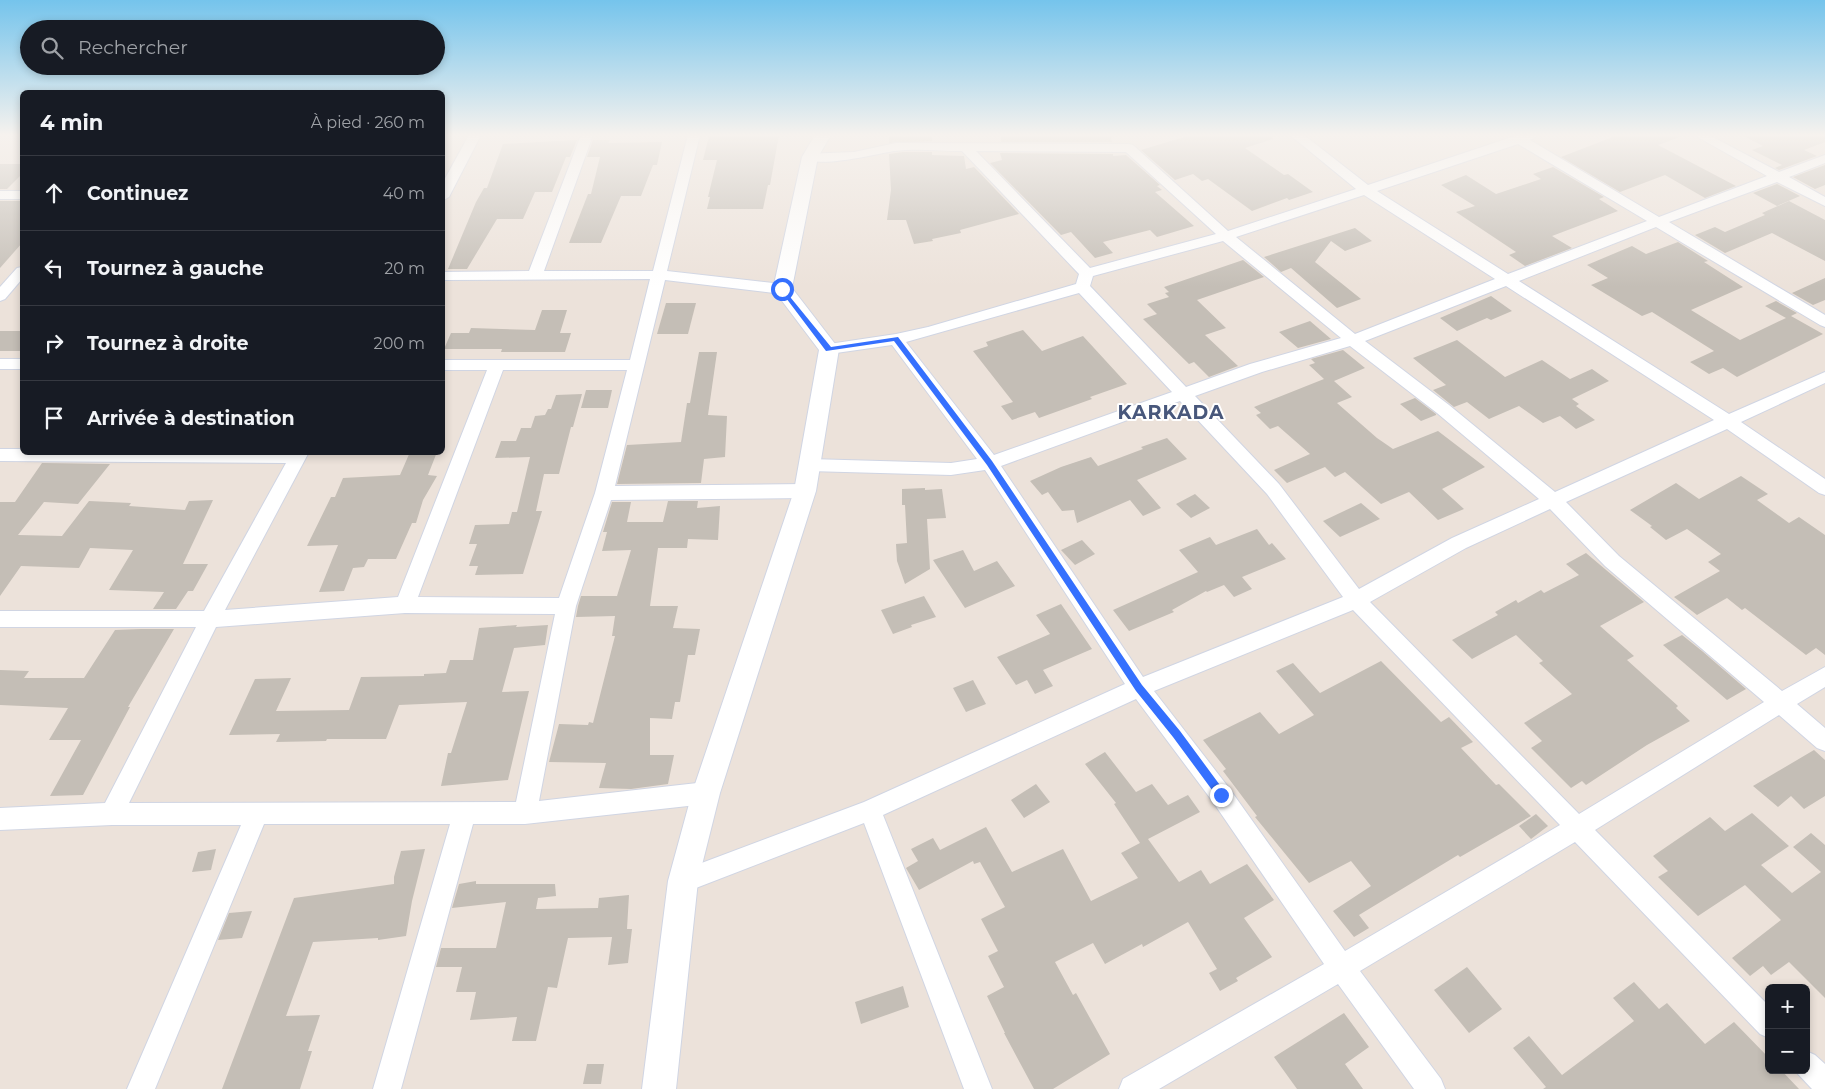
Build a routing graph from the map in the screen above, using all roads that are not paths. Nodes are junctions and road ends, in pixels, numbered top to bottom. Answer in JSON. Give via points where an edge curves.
{"nodes":[{"id":1,"x":568,"y":186,"type":"edge"},
{"id":2,"x":682,"y":186,"type":"edge"},
{"id":3,"x":804,"y":186,"type":"edge"},
{"id":4,"x":1000,"y":186,"type":"edge"},
{"id":5,"x":1174,"y":186,"type":"edge"},
{"id":6,"x":1361,"y":186,"type":"edge"},
{"id":7,"x":1379,"y":186,"type":"edge"},
{"id":8,"x":1596,"y":186,"type":"edge"},
{"id":9,"x":1751,"y":186,"type":"edge"},
{"id":10,"x":1795,"y":186,"type":"edge"},
{"id":11,"x":1366,"y":190,"type":"junction"},
{"id":12,"x":0,"y":195,"type":"edge"},
{"id":13,"x":20,"y":195,"type":"edge"},
{"id":14,"x":1825,"y":202,"type":"edge"},
{"id":15,"x":1657,"y":222,"type":"junction"},
{"id":16,"x":1226,"y":236,"type":"junction"},
{"id":17,"x":535,"y":275,"type":"junction"},
{"id":18,"x":660,"y":275,"type":"junction"},
{"id":19,"x":445,"y":276,"type":"edge"},
{"id":20,"x":20,"y":277,"type":"edge"},
{"id":21,"x":1085,"y":280,"type":"junction"},
{"id":22,"x":1508,"y":281,"type":"junction"},
{"id":23,"x":782,"y":289,"type":"junction"},
{"id":24,"x":0,"y":296,"type":"edge"},
{"id":25,"x":1825,"y":322,"type":"edge"},
{"id":26,"x":896,"y":339,"type":"junction"},
{"id":27,"x":1353,"y":340,"type":"junction"},
{"id":28,"x":829,"y":349,"type":"junction"},
{"id":29,"x":0,"y":364,"type":"edge"},
{"id":30,"x":20,"y":364,"type":"edge"},
{"id":31,"x":445,"y":365,"type":"edge"},
{"id":32,"x":497,"y":365,"type":"junction"},
{"id":33,"x":637,"y":365,"type":"junction"},
{"id":34,"x":1825,"y":377,"type":"edge"},
{"id":35,"x":1182,"y":395,"type":"junction"},
{"id":36,"x":1729,"y":422,"type":"junction"},
{"id":37,"x":0,"y":455,"type":"edge"},
{"id":38,"x":300,"y":455,"type":"edge"},
{"id":39,"x":990,"y":463,"type":"junction"},
{"id":40,"x":809,"y":465,"type":"junction"},
{"id":41,"x":1825,"y":488,"type":"edge"},
{"id":42,"x":805,"y":491,"type":"junction"},
{"id":43,"x":604,"y":494,"type":"junction"},
{"id":44,"x":1552,"y":500,"type":"junction"},
{"id":45,"x":1356,"y":600,"type":"junction"},
{"id":46,"x":405,"y":605,"type":"junction"},
{"id":47,"x":566,"y":606,"type":"junction"},
{"id":48,"x":0,"y":619,"type":"edge"},
{"id":49,"x":210,"y":619,"type":"junction"},
{"id":50,"x":1825,"y":676,"type":"edge"},
{"id":51,"x":1139,"y":688,"type":"junction"},
{"id":52,"x":1780,"y":703,"type":"junction"},
{"id":53,"x":1825,"y":741,"type":"edge"},
{"id":54,"x":706,"y":793,"type":"junction"},
{"id":55,"x":870,"y":810,"type":"junction"},
{"id":56,"x":465,"y":813,"type":"junction"},
{"id":57,"x":525,"y":813,"type":"junction"},
{"id":58,"x":112,"y":814,"type":"junction"},
{"id":59,"x":257,"y":814,"type":"junction"},
{"id":60,"x":0,"y":819,"type":"edge"},
{"id":61,"x":1577,"y":827,"type":"junction"},
{"id":62,"x":683,"y":881,"type":"junction"},
{"id":63,"x":1342,"y":968,"type":"junction"},
{"id":64,"x":1765,"y":1021,"type":"edge"},
{"id":65,"x":1810,"y":1068,"type":"edge"},
{"id":66,"x":1825,"y":1083,"type":"edge"},
{"id":67,"x":141,"y":1089,"type":"edge"},
{"id":68,"x":387,"y":1089,"type":"edge"},
{"id":69,"x":659,"y":1089,"type":"edge"},
{"id":70,"x":978,"y":1089,"type":"edge"},
{"id":71,"x":1133,"y":1089,"type":"edge"},
{"id":72,"x":1431,"y":1089,"type":"edge"}],
"edges":[{"from":1,"to":17,"type":"street"},
{"from":2,"to":18,"type":"street"},
{"from":3,"to":23,"type":"street"},
{"from":4,"to":21,"type":"street"},
{"from":5,"to":16,"type":"street"},
{"from":6,"to":11,"type":"street"},
{"from":7,"to":11,"type":"street"},
{"from":8,"to":15,"type":"street"},
{"from":9,"to":15,"type":"street"},
{"from":10,"to":14,"type":"street"},
{"from":11,"to":16,"type":"street"},
{"from":11,"to":22,"type":"street"},
{"from":12,"to":13,"type":"street"},
{"from":15,"to":22,"type":"street"},
{"from":15,"to":25,"type":"street"},
{"from":16,"to":21,"type":"street"},
{"from":16,"to":27,"type":"street"},
{"from":17,"to":18,"type":"street"},
{"from":17,"to":19,"type":"street"},
{"from":18,"to":23,"type":"street"},
{"from":18,"to":33,"type":"street"},
{"from":20,"to":24,"type":"street"},
{"from":21,"to":26,"type":"street"},
{"from":21,"to":35,"type":"street"},
{"from":22,"to":27,"type":"street"},
{"from":22,"to":36,"type":"street"},
{"from":23,"to":28,"type":"street"},
{"from":26,"to":28,"type":"street"},
{"from":26,"to":39,"type":"street"},
{"from":27,"to":35,"type":"street","via":[[1256,368]]},
{"from":27,"to":44,"type":"street","via":[[1443,409]]},
{"from":28,"to":40,"type":"street"},
{"from":29,"to":30,"type":"street"},
{"from":31,"to":32,"type":"street"},
{"from":32,"to":33,"type":"street"},
{"from":32,"to":46,"type":"street"},
{"from":33,"to":43,"type":"street"},
{"from":34,"to":36,"type":"street"},
{"from":35,"to":39,"type":"street"},
{"from":35,"to":45,"type":"street","via":[[1273,489]]},
{"from":36,"to":41,"type":"street"},
{"from":36,"to":44,"type":"street"},
{"from":37,"to":38,"type":"street"},
{"from":38,"to":49,"type":"street"},
{"from":39,"to":40,"type":"street","via":[[951,469]]},
{"from":39,"to":51,"type":"street"},
{"from":40,"to":42,"type":"street"},
{"from":42,"to":43,"type":"street"},
{"from":42,"to":54,"type":"street"},
{"from":43,"to":47,"type":"street"},
{"from":44,"to":45,"type":"street","via":[[1460,543]]},
{"from":44,"to":52,"type":"street","via":[[1612,561]]},
{"from":45,"to":51,"type":"street"},
{"from":45,"to":61,"type":"street"},
{"from":46,"to":47,"type":"street"},
{"from":46,"to":49,"type":"street"},
{"from":47,"to":57,"type":"street"},
{"from":48,"to":49,"type":"street"},
{"from":49,"to":58,"type":"street"},
{"from":50,"to":52,"type":"street"},
{"from":51,"to":55,"type":"street"},
{"from":51,"to":63,"type":"street","via":[[1221,795]]},
{"from":52,"to":53,"type":"street"},
{"from":52,"to":61,"type":"street"},
{"from":54,"to":57,"type":"street"},
{"from":54,"to":62,"type":"street"},
{"from":55,"to":62,"type":"street"},
{"from":55,"to":70,"type":"street"},
{"from":56,"to":57,"type":"street"},
{"from":56,"to":59,"type":"street"},
{"from":56,"to":68,"type":"street"},
{"from":58,"to":59,"type":"street"},
{"from":58,"to":60,"type":"street"},
{"from":59,"to":67,"type":"street"},
{"from":61,"to":63,"type":"street"},
{"from":61,"to":64,"type":"street"},
{"from":62,"to":69,"type":"street"},
{"from":63,"to":71,"type":"street"},
{"from":63,"to":72,"type":"street"},
{"from":65,"to":66,"type":"street"}]}
